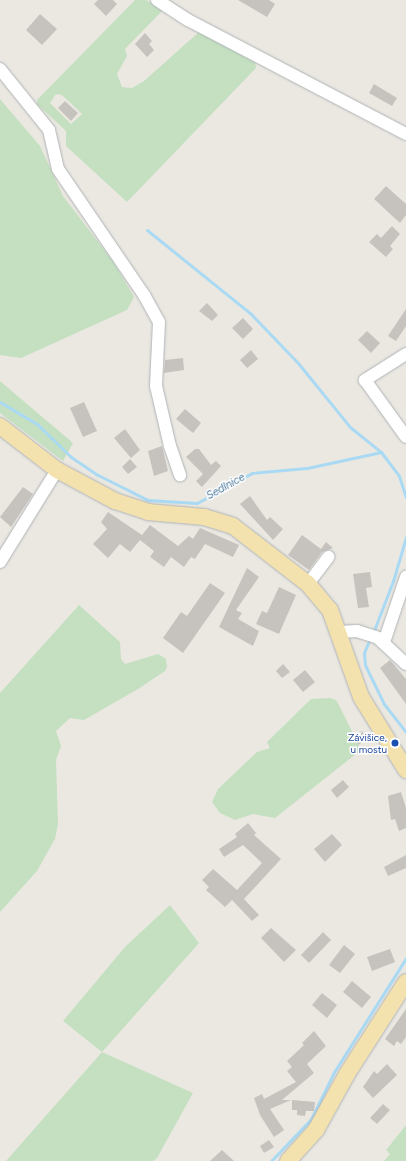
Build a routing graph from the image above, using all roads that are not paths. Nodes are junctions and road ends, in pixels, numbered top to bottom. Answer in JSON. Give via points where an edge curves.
{"nodes":[{"id":1,"x":157,"y":0,"type":"edge"},
{"id":2,"x":0,"y":69,"type":"edge"},
{"id":3,"x":406,"y":134,"type":"edge"},
{"id":4,"x":406,"y":354,"type":"edge"},
{"id":5,"x":0,"y":426,"type":"edge"},
{"id":6,"x":406,"y":437,"type":"edge"},
{"id":7,"x":57,"y":470,"type":"junction"},
{"id":8,"x":180,"y":475,"type":"dead end"},
{"id":9,"x":328,"y":557,"type":"dead end"},
{"id":10,"x":0,"y":562,"type":"edge"},
{"id":11,"x":406,"y":578,"type":"edge"},
{"id":12,"x":308,"y":584,"type":"junction"},
{"id":13,"x":339,"y":632,"type":"junction"},
{"id":14,"x":382,"y":640,"type":"junction"},
{"id":15,"x":406,"y":664,"type":"edge"},
{"id":16,"x":406,"y":770,"type":"edge"},
{"id":17,"x":406,"y":982,"type":"edge"},
{"id":18,"x":288,"y":1161,"type":"edge"}],
"edges":[{"from":1,"to":3,"type":"street","via":[[188,20]]},
{"from":2,"to":8,"type":"street","via":[[49,130],[58,169],[144,295],[159,322],[156,386],[170,446]]},
{"from":4,"to":6,"type":"street","via":[[365,380]]},
{"from":5,"to":7,"type":"main road"},
{"from":7,"to":10,"type":"street"},
{"from":7,"to":12,"type":"main road","via":[[103,496],[137,509],[227,523],[247,535]]},
{"from":9,"to":12,"type":"street"},
{"from":11,"to":14,"type":"street"},
{"from":12,"to":13,"type":"main road","via":[[326,603]]},
{"from":13,"to":14,"type":"street","via":[[357,631]]},
{"from":13,"to":16,"type":"main road","via":[[361,697]]},
{"from":14,"to":15,"type":"street"},
{"from":17,"to":18,"type":"main road","via":[[347,1074],[316,1130]]}]}
